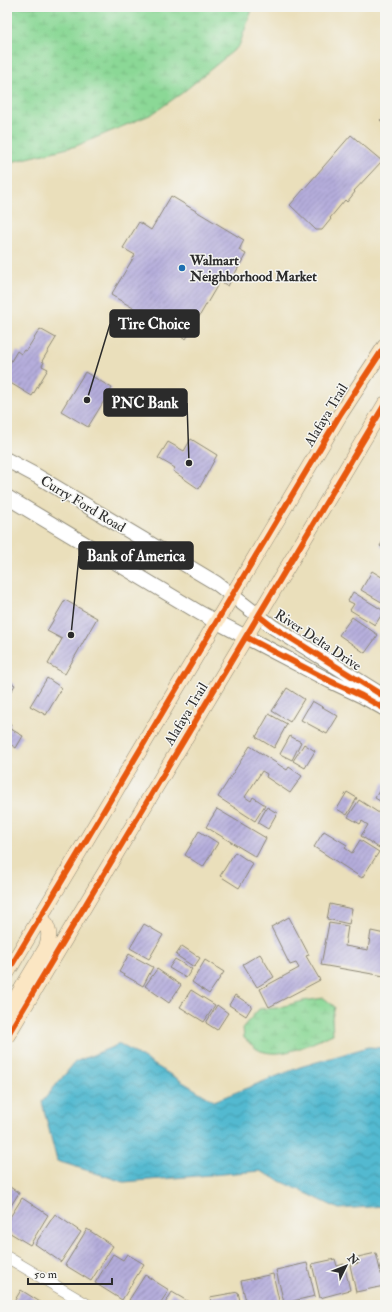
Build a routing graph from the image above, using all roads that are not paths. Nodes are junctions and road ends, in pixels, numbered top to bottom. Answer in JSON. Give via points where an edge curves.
{"nodes":[{"id":1,"x":385,"y":346,"type":"edge"},
{"id":2,"x":385,"y":404,"type":"edge"},
{"id":3,"x":7,"y":460,"type":"edge"},
{"id":4,"x":7,"y":497,"type":"edge"},
{"id":5,"x":232,"y":595,"type":"junction"},
{"id":6,"x":259,"y":616,"type":"junction"},
{"id":7,"x":216,"y":622,"type":"junction"},
{"id":8,"x":246,"y":637,"type":"junction"},
{"id":9,"x":385,"y":697,"type":"edge"},
{"id":10,"x":385,"y":709,"type":"edge"},
{"id":11,"x":41,"y":916,"type":"junction"},
{"id":12,"x":7,"y":972,"type":"edge"},
{"id":13,"x":7,"y":1013,"type":"edge"},
{"id":14,"x":7,"y":1036,"type":"edge"},
{"id":15,"x":7,"y":1257,"type":"edge"},
{"id":16,"x":88,"y":1305,"type":"edge"}],
"edges":[{"from":1,"to":5,"type":"main road","name":"Alafaya Trail","via":[[341,413]]},
{"from":2,"to":6,"type":"main road","name":"Alafaya Trail"},
{"from":3,"to":5,"type":"street","name":"Curry Ford Road","via":[[216,583]]},
{"from":4,"to":7,"type":"street"},
{"from":5,"to":6,"type":"street","name":"Curry Ford Road"},
{"from":5,"to":7,"type":"main road","name":"Alafaya Trail"},
{"from":6,"to":8,"type":"main road","name":"Alafaya Trail"},
{"from":6,"to":9,"type":"street","name":"River Delta Drive"},
{"from":7,"to":8,"type":"street"},
{"from":7,"to":11,"type":"main road","name":"Alafaya Trail"},
{"from":8,"to":10,"type":"street","name":"River Delta Drive"},
{"from":8,"to":14,"type":"main road","name":"Alafaya Trail"},
{"from":11,"to":12,"type":"main road","name":"Alafaya Trail"},
{"from":11,"to":13,"type":"main road","via":[[50,937]]},
{"from":15,"to":16,"type":"street"}]}
